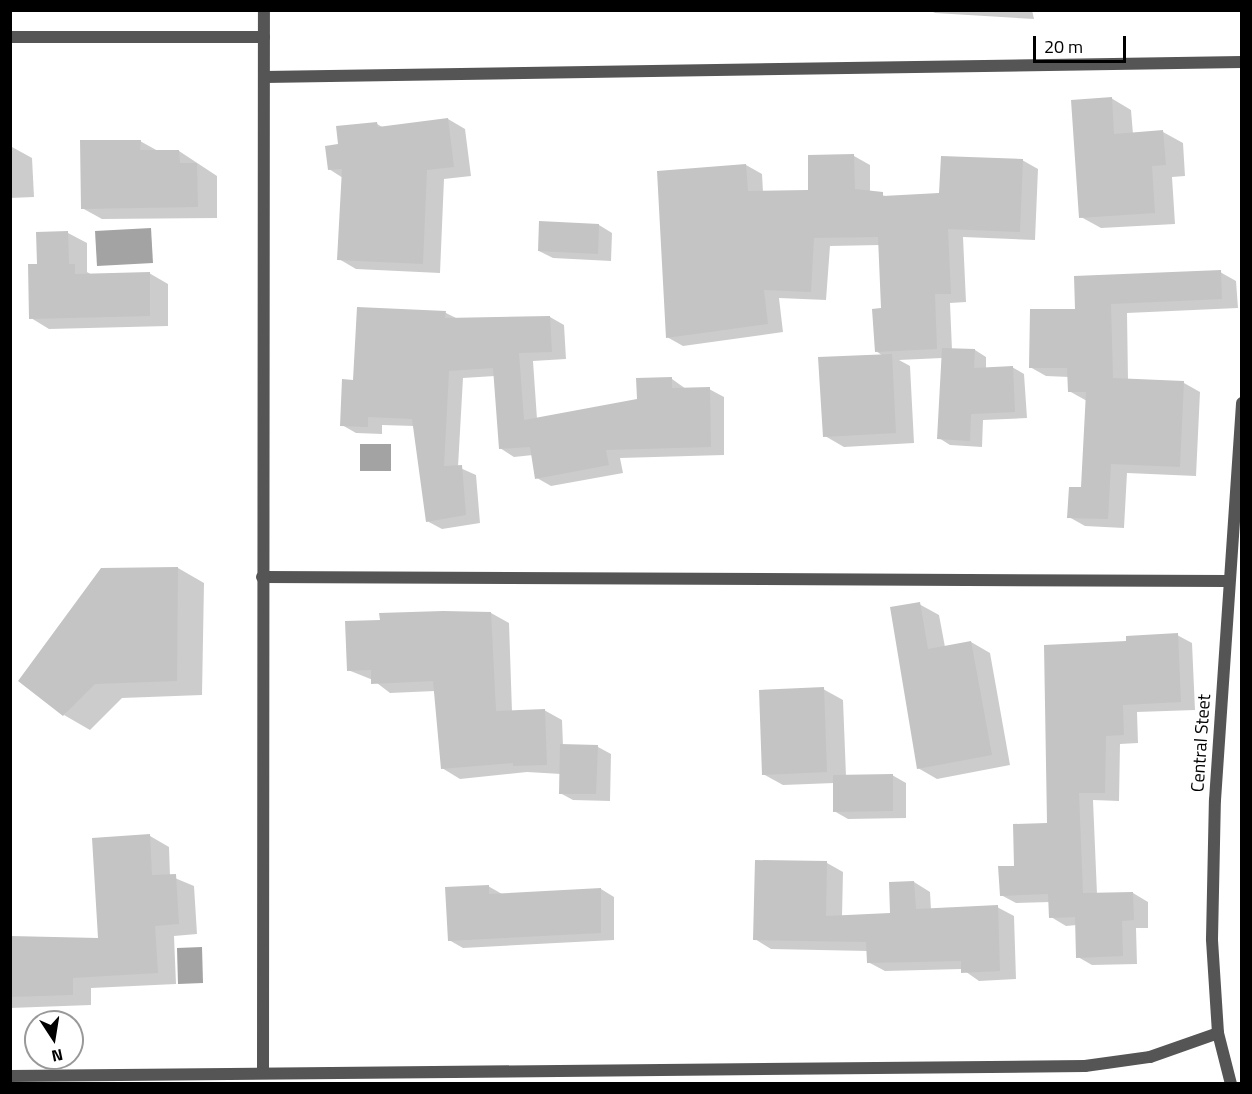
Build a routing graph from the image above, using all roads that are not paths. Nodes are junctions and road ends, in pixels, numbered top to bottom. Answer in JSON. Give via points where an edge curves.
{"nodes":[{"id":1,"x":264,"y":10,"type":"edge"},
{"id":2,"x":10,"y":37,"type":"edge"},
{"id":3,"x":264,"y":37,"type":"junction"},
{"id":4,"x":1242,"y":62,"type":"edge"},
{"id":5,"x":264,"y":77,"type":"junction"},
{"id":6,"x":1242,"y":403,"type":"edge"},
{"id":7,"x":262,"y":577,"type":"junction"},
{"id":8,"x":1229,"y":580,"type":"junction"},
{"id":9,"x":1218,"y":1033,"type":"junction"},
{"id":10,"x":263,"y":1072,"type":"junction"},
{"id":11,"x":10,"y":1076,"type":"edge"},
{"id":12,"x":218,"y":1079,"type":"edge"},
{"id":13,"x":1231,"y":1083,"type":"edge"}],
"edges":[{"from":1,"to":3,"type":"street"},
{"from":2,"to":3,"type":"street"},
{"from":3,"to":5,"type":"street"},
{"from":4,"to":5,"type":"street"},
{"from":5,"to":7,"type":"street"},
{"from":6,"to":8,"type":"street","name":"Central Steet"},
{"from":7,"to":8,"type":"street"},
{"from":7,"to":10,"type":"street"},
{"from":8,"to":9,"type":"street","name":"Central Steet","via":[[1215,800],[1212,939]]},
{"from":9,"to":10,"type":"street","via":[[1149,1057],[1085,1066]]},
{"from":9,"to":13,"type":"street","name":"Central Steet"},
{"from":10,"to":12,"type":"street"},
{"from":11,"to":12,"type":"street"}]}
